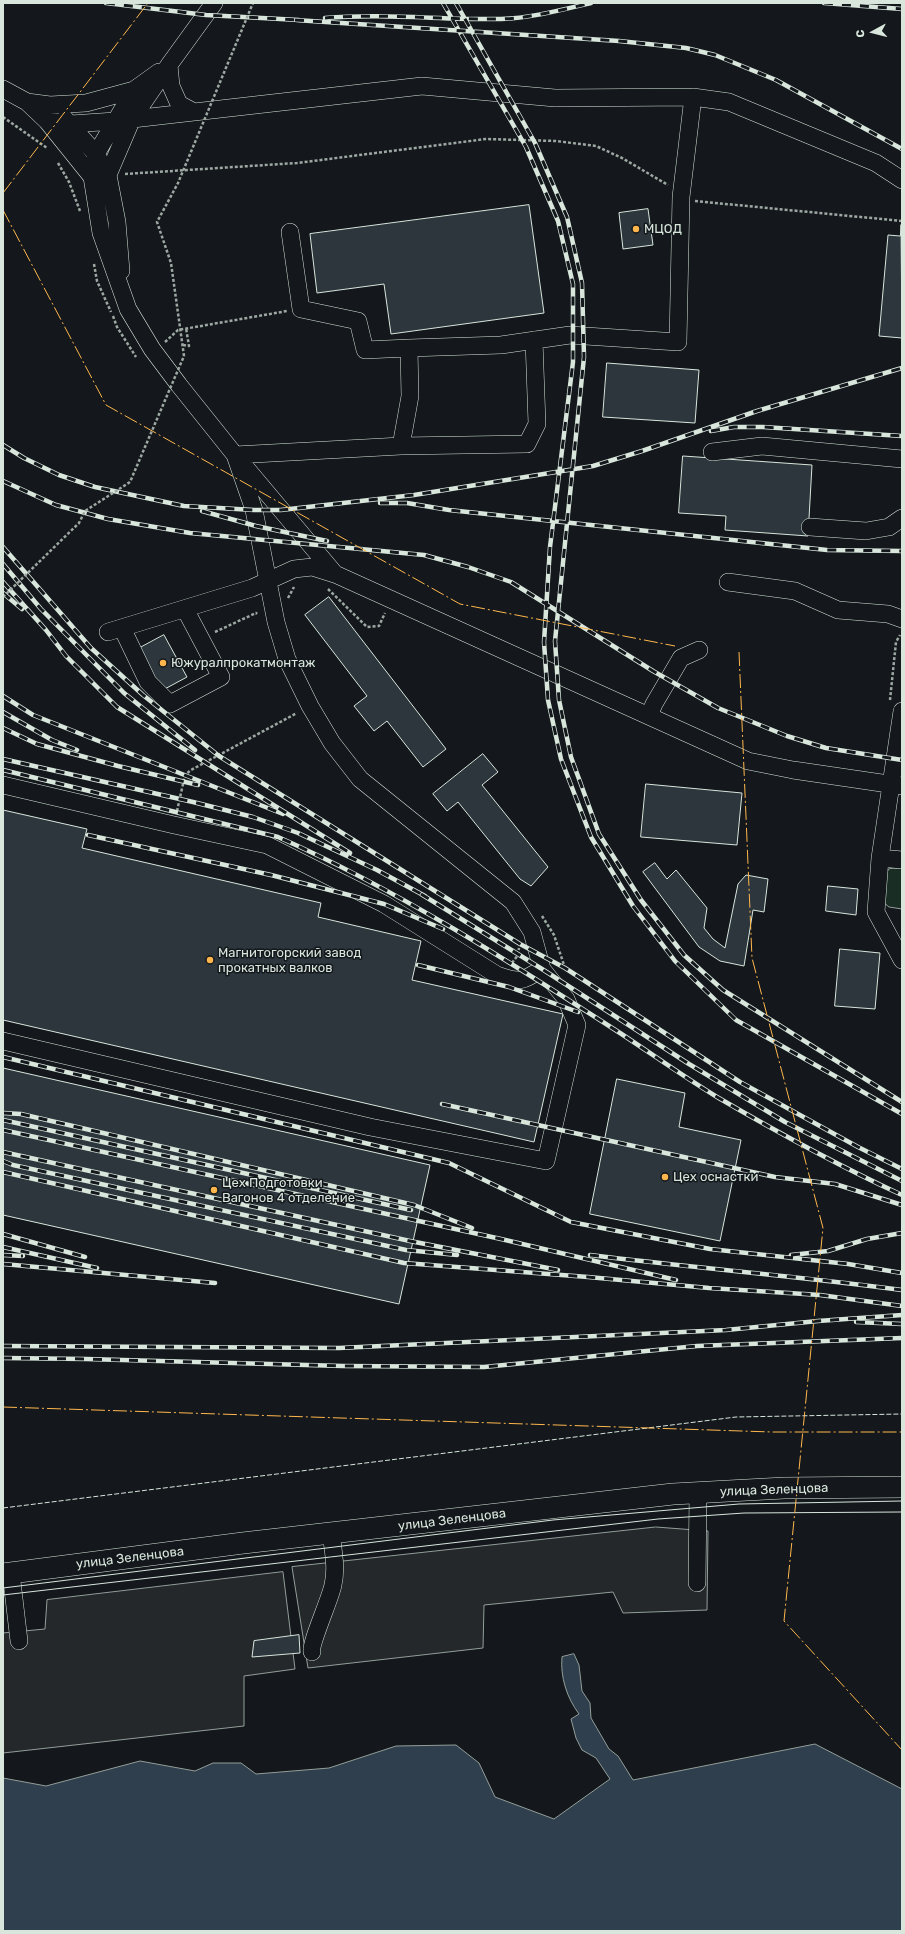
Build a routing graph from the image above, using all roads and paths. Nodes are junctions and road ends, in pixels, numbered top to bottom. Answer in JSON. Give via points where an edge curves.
{"nodes":[{"id":1,"x":214,"y":3,"type":"edge"},
{"id":2,"x":253,"y":3,"type":"edge"},
{"id":3,"x":169,"y":64,"type":"junction"},
{"id":4,"x":3,"y":89,"type":"edge"},
{"id":5,"x":134,"y":90,"type":"junction"},
{"id":6,"x":693,"y":97,"type":"junction"},
{"id":7,"x":194,"y":112,"type":"junction"},
{"id":8,"x":48,"y":113,"type":"junction"},
{"id":9,"x":3,"y":117,"type":"edge"},
{"id":10,"x":132,"y":119,"type":"junction"},
{"id":11,"x":115,"y":121,"type":"junction"},
{"id":12,"x":71,"y":124,"type":"junction"},
{"id":13,"x":50,"y":152,"type":"dead end"},
{"id":14,"x":96,"y":154,"type":"junction"},
{"id":15,"x":58,"y":161,"type":"dead end"},
{"id":16,"x":100,"y":176,"type":"junction"},
{"id":17,"x":902,"y":180,"type":"edge"},
{"id":18,"x":69,"y":182,"type":"junction"},
{"id":19,"x":681,"y":197,"type":"junction"},
{"id":20,"x":82,"y":217,"type":"dead end"},
{"id":21,"x":902,"y":221,"type":"edge"},
{"id":22,"x":290,"y":232,"type":"dead end"},
{"id":23,"x":93,"y":259,"type":"dead end"},
{"id":24,"x":300,"y":309,"type":"junction"},
{"id":25,"x":186,"y":328,"type":"junction"},
{"id":26,"x":534,"y":340,"type":"junction"},
{"id":27,"x":183,"y":345,"type":"junction"},
{"id":28,"x":169,"y":348,"type":"dead end"},
{"id":29,"x":409,"y":348,"type":"junction"},
{"id":30,"x":137,"y":358,"type":"dead end"},
{"id":31,"x":178,"y":360,"type":"dead end"},
{"id":32,"x":183,"y":366,"type":"dead end"},
{"id":33,"x":402,"y":446,"type":"junction"},
{"id":34,"x":712,"y":452,"type":"dead end"},
{"id":35,"x":236,"y":455,"type":"junction"},
{"id":36,"x":902,"y":459,"type":"edge"},
{"id":37,"x":902,"y":518,"type":"edge"},
{"id":38,"x":810,"y":527,"type":"dead end"},
{"id":39,"x":331,"y":581,"type":"junction"},
{"id":40,"x":267,"y":582,"type":"junction"},
{"id":41,"x":299,"y":582,"type":"dead end"},
{"id":42,"x":728,"y":582,"type":"dead end"},
{"id":43,"x":3,"y":597,"type":"edge"},
{"id":44,"x":288,"y":602,"type":"dead end"},
{"id":45,"x":185,"y":608,"type":"junction"},
{"id":46,"x":256,"y":613,"type":"dead end"},
{"id":47,"x":902,"y":619,"type":"edge"},
{"id":48,"x":367,"y":628,"type":"dead end"},
{"id":49,"x":902,"y":630,"type":"edge"},
{"id":50,"x":201,"y":640,"type":"junction"},
{"id":51,"x":699,"y":650,"type":"dead end"},
{"id":52,"x":310,"y":706,"type":"junction"},
{"id":53,"x":896,"y":708,"type":"edge"},
{"id":54,"x":649,"y":716,"type":"junction"},
{"id":55,"x":3,"y":784,"type":"edge"},
{"id":56,"x":897,"y":786,"type":"edge"},
{"id":57,"x":174,"y":825,"type":"junction"},
{"id":58,"x":880,"y":858,"type":"junction"},
{"id":59,"x":902,"y":860,"type":"edge"},
{"id":60,"x":540,"y":912,"type":"dead end"},
{"id":61,"x":902,"y":960,"type":"edge"},
{"id":62,"x":565,"y":968,"type":"dead end"},
{"id":63,"x":542,"y":969,"type":"junction"},
{"id":64,"x":3,"y":1041,"type":"edge"},
{"id":65,"x":902,"y":1487,"type":"edge"},
{"id":66,"x":698,"y":1493,"type":"junction"},
{"id":67,"x":331,"y":1533,"type":"junction"},
{"id":68,"x":7,"y":1574,"type":"edge"},
{"id":69,"x":696,"y":1583,"type":"dead end"},
{"id":70,"x":19,"y":1641,"type":"dead end"},
{"id":71,"x":312,"y":1652,"type":"dead end"}],
"edges":[{"from":1,"to":3,"type":"lane"},
{"from":2,"to":27,"type":"path","bridge":true,"via":[[178,183],[157,222],[171,263]]},
{"from":3,"to":5,"type":"lane"},
{"from":3,"to":7,"type":"lane","via":[[171,86],[179,104]]},
{"from":3,"to":10,"type":"lane"},
{"from":4,"to":8,"type":"lane"},
{"from":5,"to":8,"type":"lane"},
{"from":5,"to":11,"type":"lane"},
{"from":6,"to":7,"type":"lane","via":[[555,98],[422,86]]},
{"from":6,"to":17,"type":"lane","via":[[728,102],[876,163]]},
{"from":6,"to":19,"type":"lane"},
{"from":7,"to":10,"type":"lane"},
{"from":8,"to":12,"type":"lane"},
{"from":8,"to":16,"type":"lane"},
{"from":9,"to":13,"type":"path"},
{"from":10,"to":11,"type":"lane"},
{"from":10,"to":16,"type":"lane"},
{"from":11,"to":12,"type":"lane"},
{"from":11,"to":14,"type":"lane"},
{"from":12,"to":14,"type":"lane"},
{"from":14,"to":16,"type":"lane"},
{"from":15,"to":18,"type":"path"},
{"from":16,"to":18,"type":"path"},
{"from":16,"to":19,"type":"path","via":[[297,163],[486,139],[556,141],[596,146],[664,181]]},
{"from":16,"to":35,"type":"lane","via":[[101,232],[128,309],[152,349],[179,386]]},
{"from":18,"to":20,"type":"path"},
{"from":19,"to":21,"type":"path","via":[[705,203]]},
{"from":19,"to":26,"type":"lane","via":[[678,342],[570,335]]},
{"from":22,"to":24,"type":"lane"},
{"from":23,"to":30,"type":"path","via":[[97,281],[117,327]]},
{"from":24,"to":25,"type":"path"},
{"from":24,"to":29,"type":"lane","via":[[358,321],[365,350]]},
{"from":25,"to":27,"type":"path","via":[[188,346]]},
{"from":25,"to":28,"type":"path","via":[[178,330],[164,342]]},
{"from":26,"to":29,"type":"lane","via":[[501,345]]},
{"from":26,"to":33,"type":"lane","via":[[536,424],[527,444]]},
{"from":27,"to":43,"type":"path","bridge":true,"via":[[184,356],[130,482],[85,512],[79,523]]},
{"from":29,"to":33,"type":"lane","via":[[410,396]]},
{"from":31,"to":32,"type":"path"},
{"from":33,"to":35,"type":"lane"},
{"from":34,"to":36,"type":"lane","via":[[762,446]]},
{"from":35,"to":39,"type":"lane"},
{"from":35,"to":40,"type":"lane","via":[[254,510]]},
{"from":37,"to":38,"type":"lane","via":[[890,527],[866,532]]},
{"from":39,"to":40,"type":"lane","via":[[312,567],[294,569]]},
{"from":39,"to":48,"type":"path"},
{"from":39,"to":54,"type":"lane"},
{"from":40,"to":45,"type":"lane"},
{"from":40,"to":52,"type":"lane","via":[[287,659]]},
{"from":41,"to":44,"type":"path","via":[[290,592]]},
{"from":42,"to":47,"type":"lane","via":[[795,591],[838,610],[888,614]]},
{"from":45,"to":50,"type":"lane"},
{"from":45,"to":50,"type":"lane","via":[[115,630],[148,682],[170,704],[221,677]]},
{"from":46,"to":50,"type":"path"},
{"from":49,"to":53,"type":"path","via":[[896,642]]},
{"from":51,"to":54,"type":"lane","via":[[682,658]]},
{"from":52,"to":57,"type":"path","via":[[185,775]]},
{"from":52,"to":63,"type":"lane","via":[[332,743],[360,779],[513,902],[532,932]]},
{"from":53,"to":56,"type":"lane"},
{"from":54,"to":56,"type":"lane","via":[[748,761]]},
{"from":55,"to":57,"type":"lane"},
{"from":56,"to":58,"type":"lane"},
{"from":57,"to":63,"type":"lane","via":[[267,844],[384,904],[497,975],[515,981]]},
{"from":58,"to":59,"type":"lane"},
{"from":58,"to":61,"type":"lane","via":[[876,912]]},
{"from":60,"to":62,"type":"path","via":[[554,935]]},
{"from":63,"to":64,"type":"lane","via":[[566,999],[577,1024],[546,1161],[370,1127]]},
{"from":65,"to":66,"type":"main road","name":"улица Зеленцова","via":[[784,1488]]},
{"from":66,"to":67,"type":"main road","name":"улица Зеленцова"},
{"from":66,"to":69,"type":"lane"},
{"from":67,"to":68,"type":"main road","name":"улица Зеленцова"},
{"from":67,"to":71,"type":"lane","via":[[335,1571],[333,1585],[311,1647]]},
{"from":68,"to":70,"type":"lane"}]}
